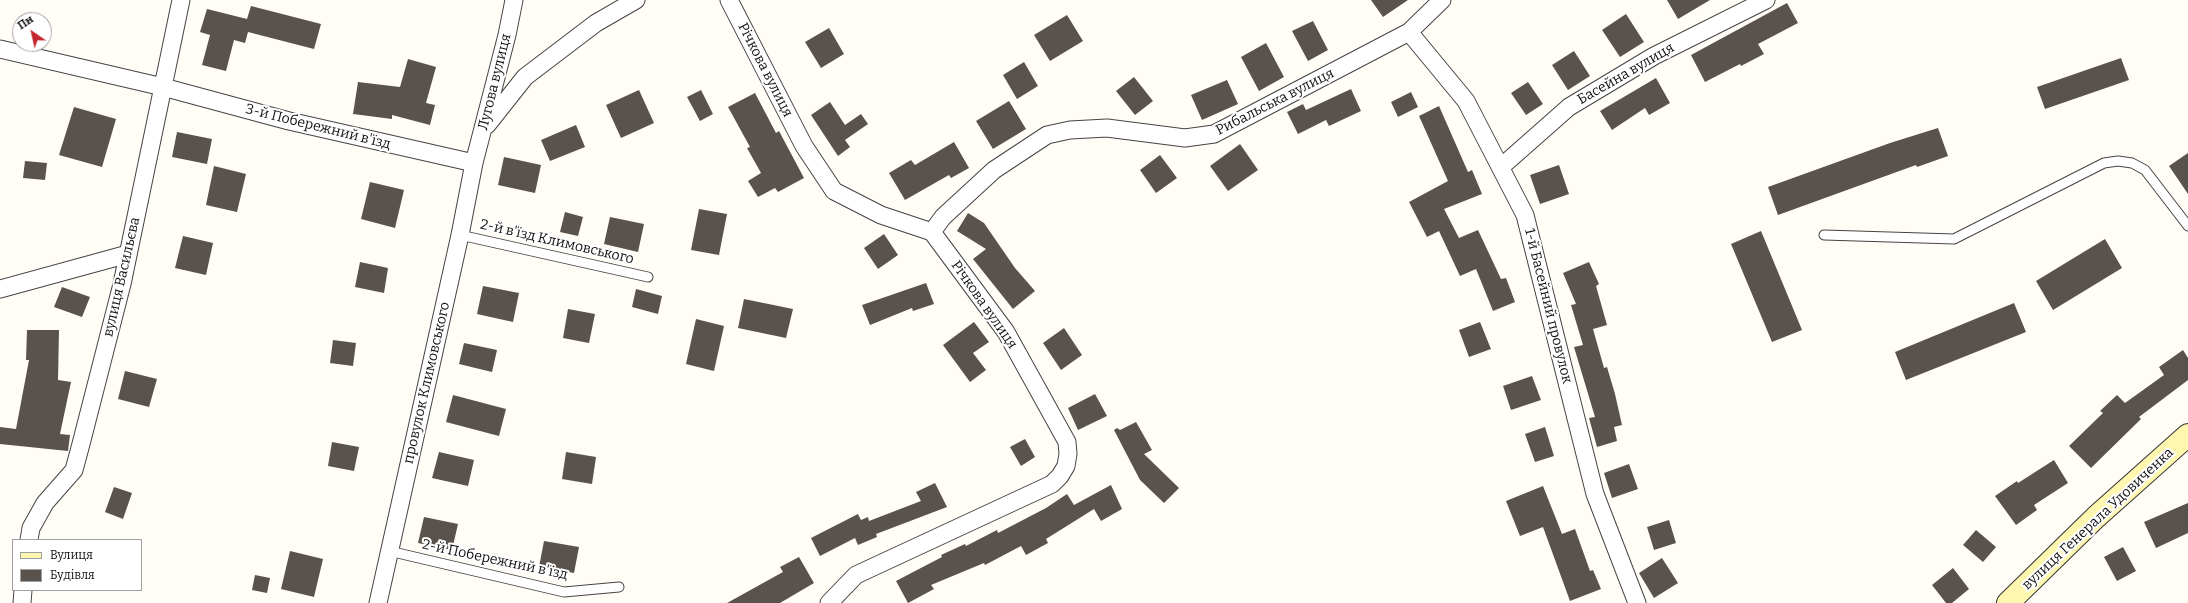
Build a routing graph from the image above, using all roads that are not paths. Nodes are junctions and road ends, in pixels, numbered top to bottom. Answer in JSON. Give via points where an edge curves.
{"nodes":[{"id":1,"x":181,"y":0,"type":"edge"},
{"id":2,"x":514,"y":0,"type":"edge"},
{"id":3,"x":636,"y":0,"type":"edge"},
{"id":4,"x":729,"y":0,"type":"edge"},
{"id":5,"x":1442,"y":0,"type":"edge"},
{"id":6,"x":1766,"y":0,"type":"edge"},
{"id":7,"x":1409,"y":32,"type":"junction"},
{"id":8,"x":0,"y":49,"type":"edge"},
{"id":9,"x":163,"y":87,"type":"junction"},
{"id":10,"x":483,"y":130,"type":"junction"},
{"id":11,"x":474,"y":163,"type":"junction"},
{"id":12,"x":1501,"y":167,"type":"junction"},
{"id":13,"x":2188,"y":226,"type":"edge"},
{"id":14,"x":932,"y":232,"type":"junction"},
{"id":15,"x":460,"y":235,"type":"junction"},
{"id":16,"x":1824,"y":235,"type":"dead end"},
{"id":17,"x":128,"y":254,"type":"junction"},
{"id":18,"x":648,"y":277,"type":"dead end"},
{"id":19,"x":0,"y":289,"type":"edge"},
{"id":20,"x":2188,"y":435,"type":"edge"},
{"id":21,"x":29,"y":539,"type":"edge"},
{"id":22,"x":389,"y":551,"type":"junction"},
{"id":23,"x":619,"y":587,"type":"dead end"},
{"id":24,"x":23,"y":591,"type":"edge"},
{"id":25,"x":22,"y":603,"type":"edge"},
{"id":26,"x":378,"y":603,"type":"edge"},
{"id":27,"x":829,"y":603,"type":"edge"},
{"id":28,"x":1636,"y":603,"type":"edge"},
{"id":29,"x":2008,"y":603,"type":"edge"}],
"edges":[{"from":1,"to":9,"type":"street","name":"вулиця Васильєва"},
{"from":2,"to":10,"type":"street","name":"Лугова вулиця","via":[[508,35]]},
{"from":3,"to":10,"type":"street","via":[[596,23],[525,77]]},
{"from":4,"to":14,"type":"street","name":"Річкова вулиця","via":[[804,146],[834,191],[881,215]]},
{"from":5,"to":7,"type":"street","name":"Рибальська вулиця"},
{"from":6,"to":12,"type":"street","name":"Басейна вулиця","via":[[1654,56],[1569,106]]},
{"from":7,"to":12,"type":"street","name":"1-й Басейний провулок","via":[[1466,101]]},
{"from":7,"to":14,"type":"street","name":"Рибальська вулиця","via":[[1214,134],[1185,138],[1107,128],[1070,130],[1047,136],[994,170],[943,217]]},
{"from":8,"to":9,"type":"street","name":"3-й Побережний в'їзд"},
{"from":9,"to":11,"type":"street","name":"3-й Побережний в'їзд","via":[[288,121]]},
{"from":9,"to":17,"type":"street","name":"вулиця Васильєва"},
{"from":10,"to":11,"type":"street","name":"Лугова вулиця"},
{"from":11,"to":15,"type":"street","name":"провулок Климовського"},
{"from":12,"to":28,"type":"street","name":"1-й Басейний провулок","via":[[1525,215],[1595,494]]},
{"from":13,"to":16,"type":"lane","via":[[2145,170],[2132,163],[2118,160],[2104,163],[1954,239]]},
{"from":14,"to":27,"type":"street","name":"Річкова вулиця","via":[[1006,332],[1067,442],[1066,466],[1052,484],[856,575]]},
{"from":15,"to":18,"type":"lane","name":"2-й в'їзд Климовського"},
{"from":15,"to":22,"type":"street","name":"провулок Климовського"},
{"from":17,"to":19,"type":"street"},
{"from":17,"to":21,"type":"street","name":"вулиця Васильєва","via":[[74,470],[45,503],[31,528]]},
{"from":20,"to":29,"type":"main road","name":"вулиця Генерала Удовиченка","via":[[2096,517]]},
{"from":22,"to":23,"type":"lane","name":"2-й Побережний в'їзд","via":[[564,592]]},
{"from":22,"to":26,"type":"street","name":"провулок Климовського"},
{"from":24,"to":25,"type":"street"}]}
